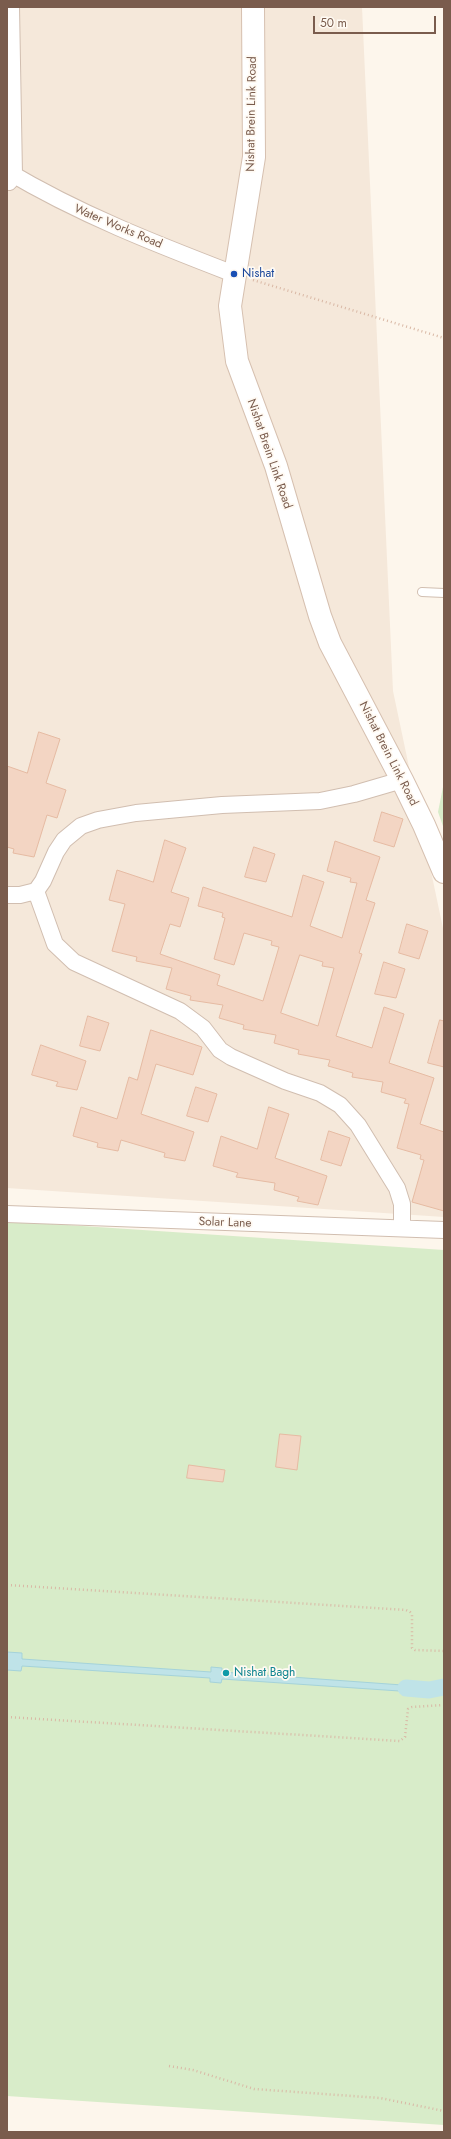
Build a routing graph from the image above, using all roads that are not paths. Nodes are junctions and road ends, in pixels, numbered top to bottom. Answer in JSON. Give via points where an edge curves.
{"nodes":[{"id":1,"x":11,"y":7,"type":"edge"},
{"id":2,"x":252,"y":7,"type":"edge"},
{"id":3,"x":9,"y":177,"type":"edge"},
{"id":4,"x":234,"y":274,"type":"junction"},
{"id":5,"x":422,"y":592,"type":"dead end"},
{"id":6,"x":444,"y":593,"type":"edge"},
{"id":7,"x":402,"y":780,"type":"junction"},
{"id":8,"x":444,"y":872,"type":"edge"},
{"id":9,"x":36,"y":891,"type":"junction"},
{"id":10,"x":7,"y":895,"type":"edge"},
{"id":11,"x":7,"y":1214,"type":"edge"},
{"id":12,"x":402,"y":1228,"type":"junction"},
{"id":13,"x":444,"y":1230,"type":"edge"}],
"edges":[{"from":1,"to":3,"type":"street"},
{"from":2,"to":4,"type":"street","name":"Nishat Brein Link Road","via":[[254,157],[244,229]]},
{"from":3,"to":4,"type":"street","name":"Water Works Road","via":[[137,236]]},
{"from":4,"to":7,"type":"street","name":"Nishat Brein Link Road","via":[[230,306],[237,361],[276,466],[320,616],[330,643]]},
{"from":5,"to":6,"type":"lane"},
{"from":7,"to":8,"type":"street","name":"Nishat Brein Link Road"},
{"from":7,"to":9,"type":"street","via":[[320,801],[136,812],[98,820],[81,826],[64,840]]},
{"from":9,"to":10,"type":"street"},
{"from":9,"to":12,"type":"street","via":[[55,944],[74,962],[180,1011],[203,1028],[220,1050],[230,1057],[320,1093],[340,1105],[358,1125],[397,1188],[402,1204]]},
{"from":11,"to":12,"type":"street","name":"Solar Lane"},
{"from":12,"to":13,"type":"street","name":"Solar Lane"}]}
